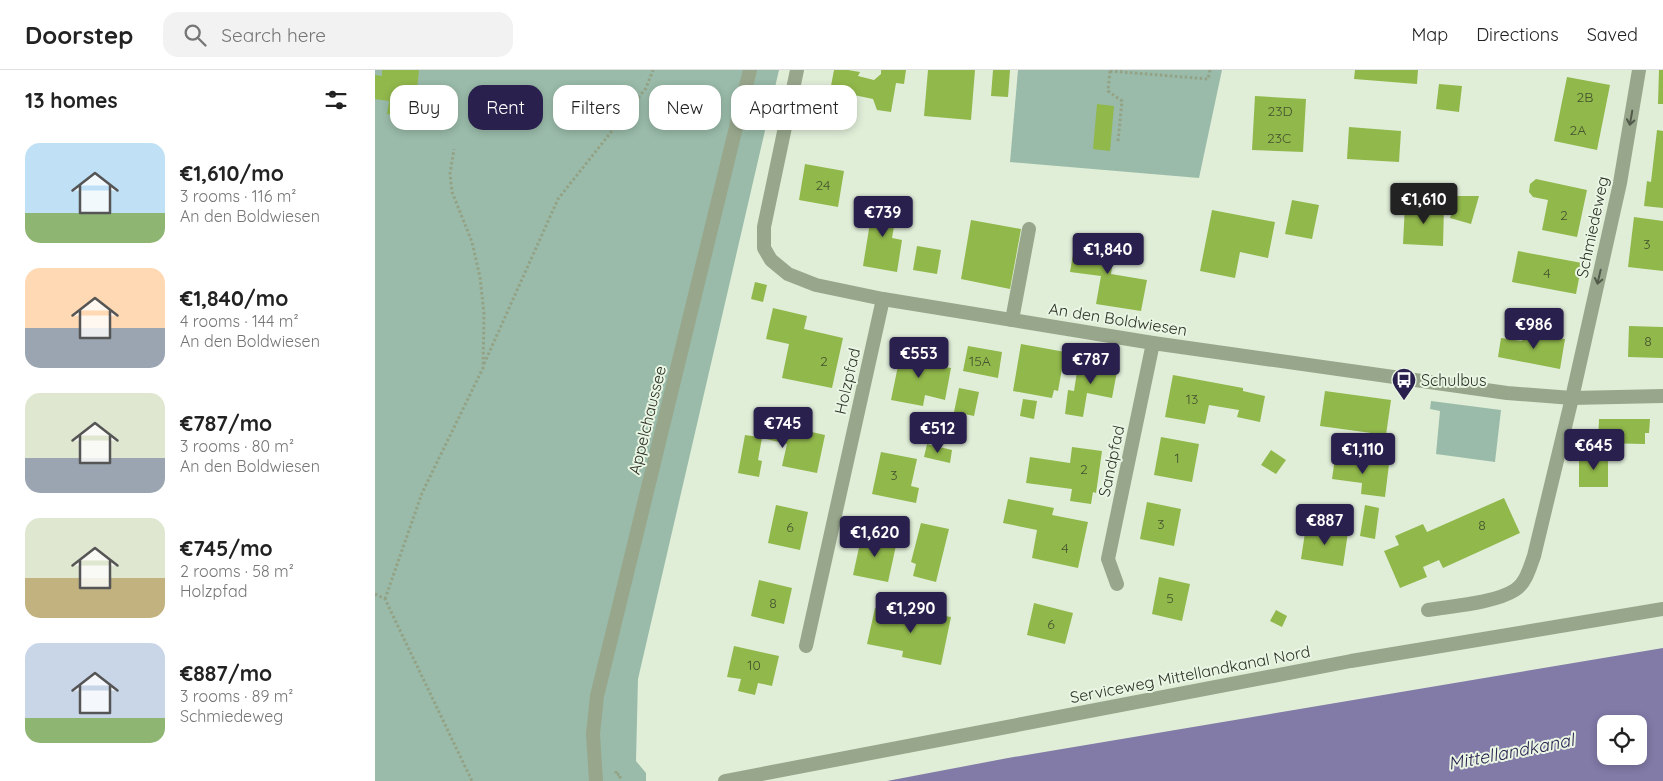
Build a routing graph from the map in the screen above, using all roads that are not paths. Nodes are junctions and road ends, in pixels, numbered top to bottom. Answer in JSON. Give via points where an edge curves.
{"nodes":[{"id":1,"x":750,"y":70,"type":"edge"},
{"id":2,"x":797,"y":70,"type":"edge"},
{"id":3,"x":1639,"y":70,"type":"edge"},
{"id":4,"x":1029,"y":229,"type":"dead end"},
{"id":5,"x":883,"y":299,"type":"junction"},
{"id":6,"x":1012,"y":320,"type":"junction"},
{"id":7,"x":1153,"y":343,"type":"junction"},
{"id":8,"x":1663,"y":396,"type":"edge"},
{"id":9,"x":1571,"y":398,"type":"junction"},
{"id":10,"x":1117,"y":584,"type":"dead end"},
{"id":11,"x":1663,"y":609,"type":"edge"},
{"id":12,"x":1428,"y":610,"type":"dead end"},
{"id":13,"x":806,"y":646,"type":"dead end"},
{"id":14,"x":596,"y":781,"type":"edge"},
{"id":15,"x":725,"y":781,"type":"edge"}],
"edges":[{"from":1,"to":14,"type":"street","name":"Appelchaussee","via":[[597,696],[593,734]]},
{"from":2,"to":5,"type":"street","name":"An den Boldwiesen","via":[[765,227],[764,248],[771,260],[788,274],[816,285]]},
{"from":3,"to":9,"type":"street","name":"Schmiedeweg","one_way":true,"via":[[1620,183]]},
{"from":4,"to":6,"type":"street"},
{"from":5,"to":6,"type":"street","name":"An den Boldwiesen"},
{"from":5,"to":13,"type":"street","name":"Holzpfad"},
{"from":6,"to":7,"type":"street","name":"An den Boldwiesen"},
{"from":7,"to":9,"type":"street","name":"An den Boldwiesen","via":[[1507,393]]},
{"from":7,"to":10,"type":"street","name":"Sandpfad","via":[[1108,559]]},
{"from":8,"to":9,"type":"street","name":"An den Boldwiesen"},
{"from":9,"to":12,"type":"street","name":"Schmiedeweg","via":[[1528,573],[1517,589],[1501,595]]},
{"from":11,"to":15,"type":"street","name":"Serviceweg Mittellandkanal Nord","via":[[1351,661]]}]}
